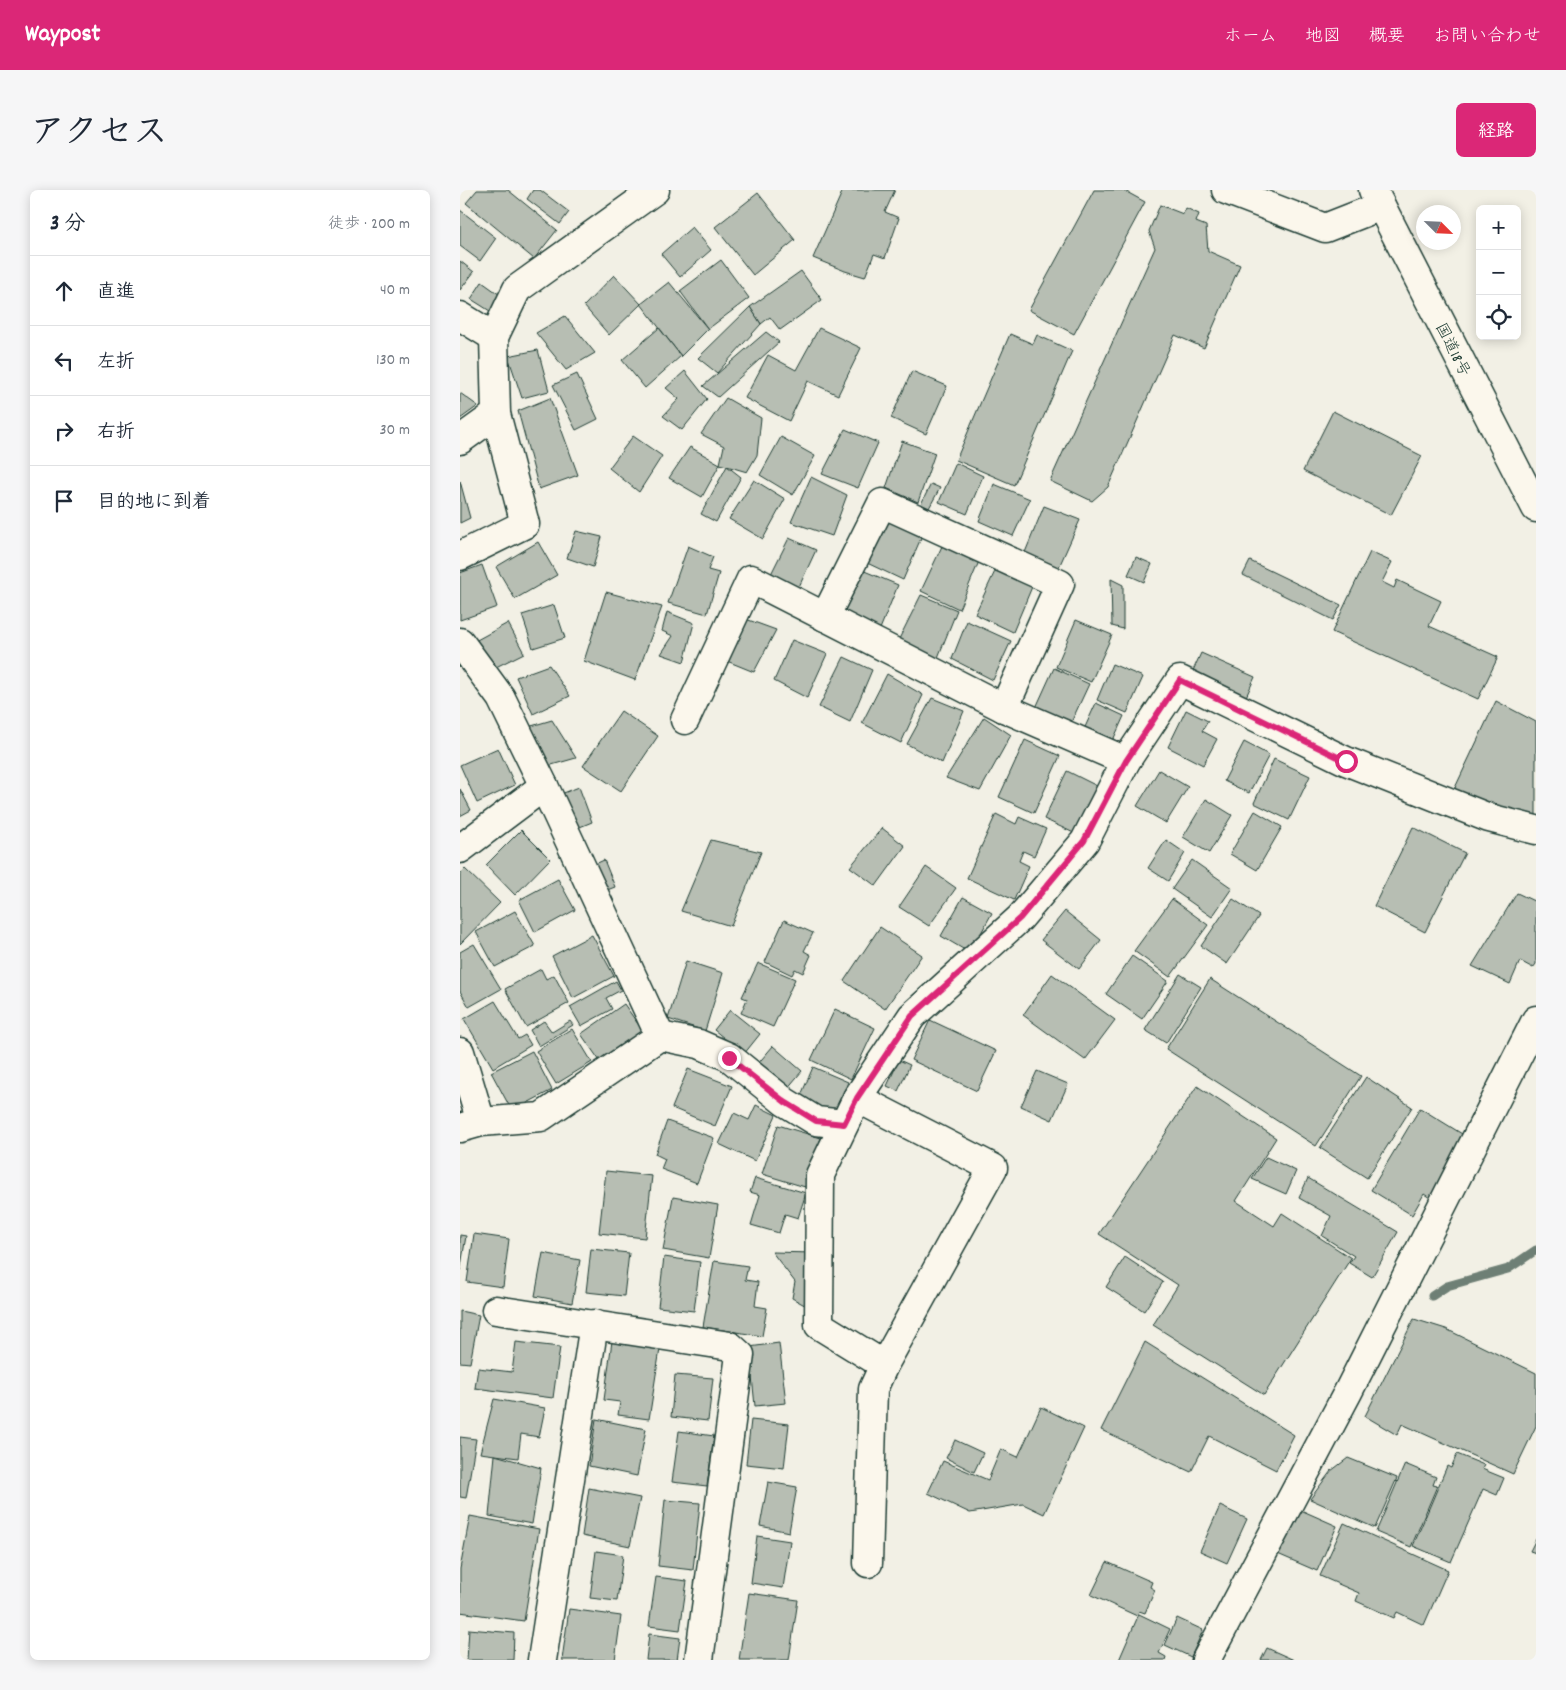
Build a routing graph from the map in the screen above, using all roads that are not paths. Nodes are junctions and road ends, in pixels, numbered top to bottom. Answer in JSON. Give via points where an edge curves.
{"nodes":[{"id":1,"x":655,"y":190,"type":"edge"},
{"id":2,"x":1226,"y":190,"type":"edge"},
{"id":3,"x":1377,"y":198,"type":"edge"},
{"id":4,"x":460,"y":316,"type":"edge"},
{"id":5,"x":494,"y":337,"type":"junction"},
{"id":6,"x":496,"y":414,"type":"junction"},
{"id":7,"x":460,"y":440,"type":"edge"},
{"id":8,"x":1536,"y":508,"type":"edge"},
{"id":9,"x":460,"y":556,"type":"edge"},
{"id":10,"x":825,"y":617,"type":"junction"},
{"id":11,"x":460,"y":642,"type":"edge"},
{"id":12,"x":1004,"y":708,"type":"junction"},
{"id":13,"x":685,"y":720,"type":"dead end"},
{"id":14,"x":1126,"y":761,"type":"junction"},
{"id":15,"x":544,"y":786,"type":"junction"},
{"id":16,"x":1536,"y":830,"type":"edge"},
{"id":17,"x":460,"y":849,"type":"edge"},
{"id":18,"x":1536,"y":1020,"type":"edge"},
{"id":19,"x":660,"y":1036,"type":"junction"},
{"id":20,"x":460,"y":1052,"type":"edge"},
{"id":21,"x":857,"y":1098,"type":"junction"},
{"id":22,"x":844,"y":1124,"type":"junction"},
{"id":23,"x":471,"y":1125,"type":"edge"},
{"id":24,"x":496,"y":1310,"type":"dead end"},
{"id":25,"x":594,"y":1324,"type":"junction"},
{"id":26,"x":884,"y":1365,"type":"junction"},
{"id":27,"x":868,"y":1563,"type":"dead end"},
{"id":28,"x":542,"y":1660,"type":"edge"},
{"id":29,"x":699,"y":1660,"type":"edge"},
{"id":30,"x":1206,"y":1660,"type":"edge"}],
"edges":[{"from":1,"to":5,"type":"main road","via":[[518,289]]},
{"from":2,"to":3,"type":"main road","via":[[1325,228]]},
{"from":3,"to":8,"type":"main road","name":"国道18号"},
{"from":4,"to":5,"type":"main road"},
{"from":5,"to":6,"type":"main road"},
{"from":6,"to":7,"type":"main road"},
{"from":6,"to":9,"type":"main road","via":[[525,524]]},
{"from":10,"to":12,"type":"main road"},
{"from":10,"to":12,"type":"main road","via":[[882,502],[1060,584]]},
{"from":10,"to":13,"type":"main road","via":[[750,580]]},
{"from":11,"to":15,"type":"main road","via":[[501,698]]},
{"from":12,"to":14,"type":"main road"},
{"from":14,"to":16,"type":"main road","via":[[1180,680],[1346,761],[1489,818]]},
{"from":14,"to":21,"type":"main road","via":[[1084,841],[1020,918],[912,1016]]},
{"from":15,"to":17,"type":"main road"},
{"from":15,"to":19,"type":"main road"},
{"from":18,"to":30,"type":"main road","via":[[1348,1392]]},
{"from":19,"to":22,"type":"main road","via":[[699,1044],[729,1058],[785,1102],[816,1121]]},
{"from":19,"to":23,"type":"main road","via":[[541,1117]]},
{"from":20,"to":23,"type":"main road"},
{"from":21,"to":22,"type":"main road"},
{"from":21,"to":26,"type":"main road","via":[[993,1168]]},
{"from":22,"to":26,"type":"main road","via":[[820,1175],[819,1325]]},
{"from":24,"to":25,"type":"main road"},
{"from":25,"to":28,"type":"main road"},
{"from":25,"to":29,"type":"main road","via":[[730,1346],[740,1355]]},
{"from":26,"to":27,"type":"main road","via":[[873,1389]]}]}
